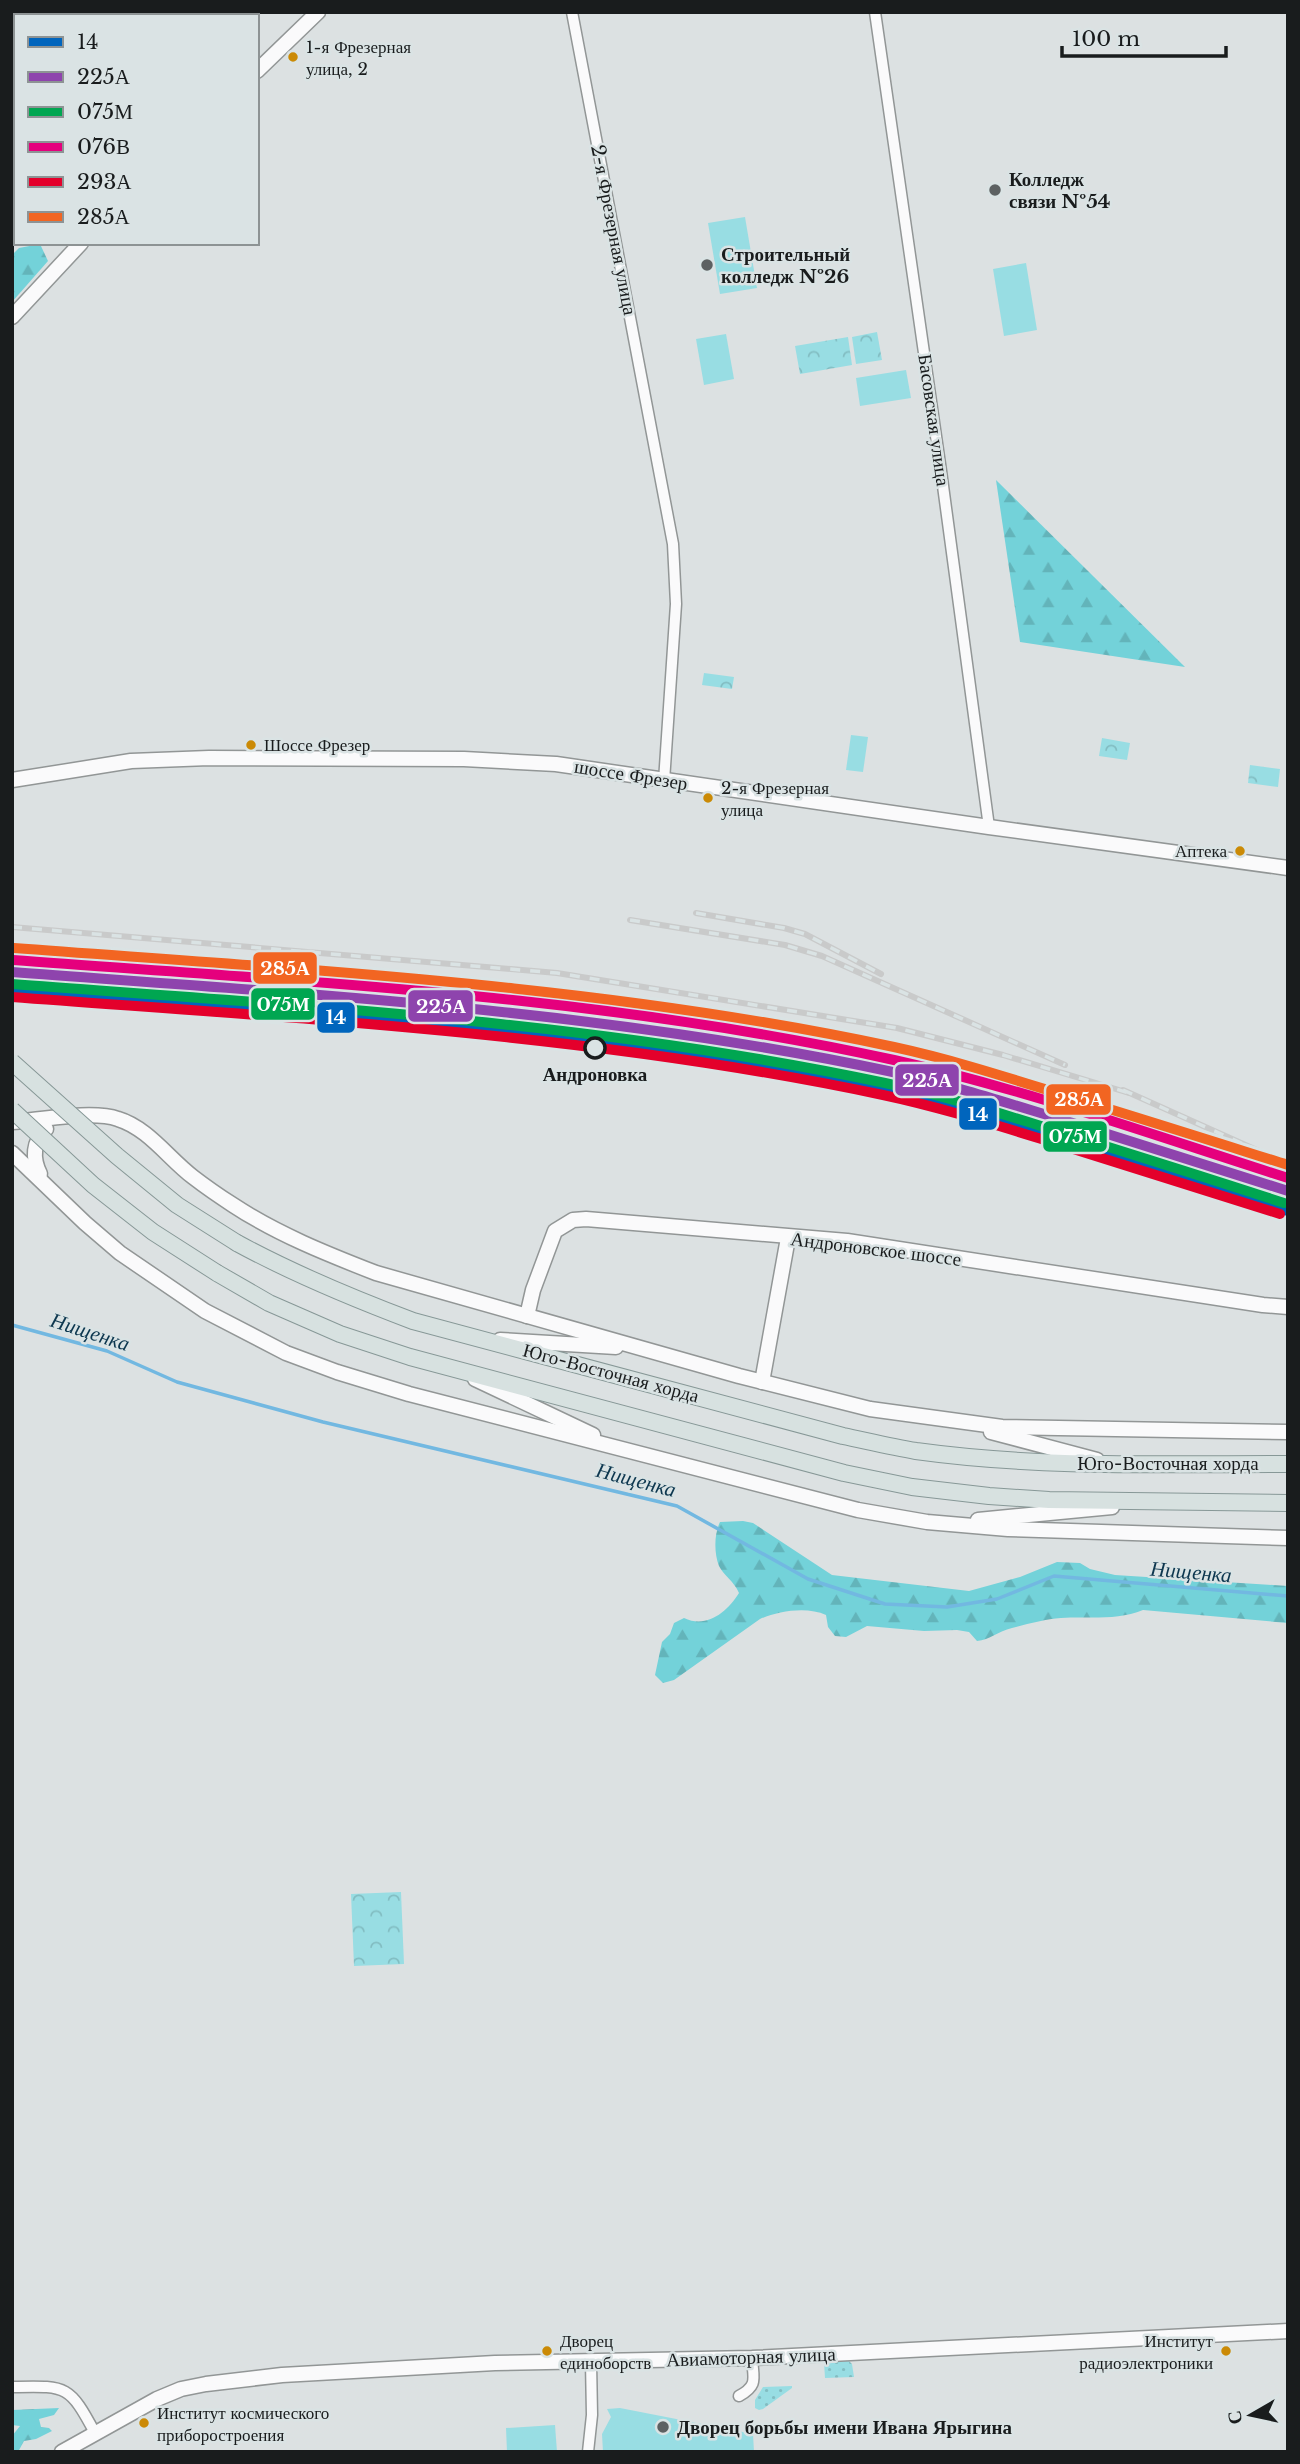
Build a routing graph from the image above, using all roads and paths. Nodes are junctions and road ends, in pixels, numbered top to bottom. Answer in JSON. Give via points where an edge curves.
{"nodes":[{"id":1,"x":318,"y":12,"type":"edge"},
{"id":2,"x":572,"y":12,"type":"edge"},
{"id":3,"x":874,"y":12,"type":"edge"},
{"id":4,"x":259,"y":69,"type":"edge"},
{"id":5,"x":79,"y":245,"type":"edge"},
{"id":6,"x":12,"y":317,"type":"edge"},
{"id":7,"x":12,"y":780,"type":"edge"},
{"id":8,"x":664,"y":781,"type":"junction"},
{"id":9,"x":989,"y":828,"type":"junction"},
{"id":10,"x":1288,"y":868,"type":"edge"},
{"id":11,"x":12,"y":1062,"type":"edge"},
{"id":12,"x":12,"y":1110,"type":"edge"},
{"id":13,"x":66,"y":1118,"type":"junction"},
{"id":14,"x":12,"y":1122,"type":"edge"},
{"id":15,"x":12,"y":1153,"type":"edge"},
{"id":16,"x":44,"y":1182,"type":"junction"},
{"id":17,"x":788,"y":1238,"type":"junction"},
{"id":18,"x":1288,"y":1307,"type":"edge"},
{"id":19,"x":527,"y":1316,"type":"junction"},
{"id":20,"x":480,"y":1338,"type":"junction"},
{"id":21,"x":645,"y":1349,"type":"junction"},
{"id":22,"x":455,"y":1369,"type":"junction"},
{"id":23,"x":762,"y":1381,"type":"junction"},
{"id":24,"x":949,"y":1421,"type":"junction"},
{"id":25,"x":1288,"y":1432,"type":"edge"},
{"id":26,"x":623,"y":1449,"type":"junction"},
{"id":27,"x":1112,"y":1463,"type":"junction"},
{"id":28,"x":1288,"y":1464,"type":"edge"},
{"id":29,"x":1164,"y":1502,"type":"junction"},
{"id":30,"x":1288,"y":1503,"type":"edge"},
{"id":31,"x":942,"y":1524,"type":"junction"},
{"id":32,"x":1288,"y":1538,"type":"edge"},
{"id":33,"x":1288,"y":2331,"type":"edge"},
{"id":34,"x":752,"y":2358,"type":"junction"},
{"id":35,"x":591,"y":2362,"type":"junction"},
{"id":36,"x":12,"y":2387,"type":"edge"},
{"id":37,"x":740,"y":2396,"type":"dead end"},
{"id":38,"x":95,"y":2434,"type":"junction"},
{"id":39,"x":62,"y":2452,"type":"edge"},
{"id":40,"x":588,"y":2452,"type":"edge"}],
"edges":[{"from":1,"to":4,"type":"street"},
{"from":2,"to":8,"type":"street","name":"2-я Фрезерная улица","via":[[674,554],[676,604]]},
{"from":3,"to":9,"type":"street","name":"Басовская улица"},
{"from":5,"to":6,"type":"street"},
{"from":7,"to":8,"type":"street","name":"шоссе Фрезер","via":[[131,761],[249,758],[556,764]]},
{"from":8,"to":9,"type":"street","name":"шоссе Фрезер"},
{"from":9,"to":10,"type":"street","name":"шоссе Фрезер"},
{"from":11,"to":20,"type":"main road","name":"Юго-Восточная хорда","bridge":true,"via":[[177,1205],[237,1243],[348,1297],[413,1321]]},
{"from":12,"to":22,"type":"main road","name":"Юго-Восточная хорда","bridge":true,"via":[[93,1185],[153,1232],[217,1273],[269,1303],[340,1334]]},
{"from":13,"to":14,"type":"street"},
{"from":13,"to":16,"type":"street","via":[[36,1142],[35,1161]]},
{"from":13,"to":19,"type":"street","via":[[96,1115],[134,1126],[235,1206],[326,1253],[376,1273]]},
{"from":15,"to":16,"type":"street"},
{"from":16,"to":26,"type":"street","via":[[85,1223],[160,1282],[286,1353],[409,1394]]},
{"from":17,"to":18,"type":"street","name":"Андроновское шоссе","via":[[847,1241]]},
{"from":17,"to":19,"type":"street","name":"Андроновское шоссе","via":[[573,1220],[555,1231]]},
{"from":17,"to":23,"type":"street"},
{"from":19,"to":21,"type":"street"},
{"from":20,"to":21,"type":"street"},
{"from":20,"to":27,"type":"main road","name":"Юго-Восточная хорда","via":[[843,1436],[989,1459]]},
{"from":21,"to":23,"type":"street"},
{"from":22,"to":26,"type":"street"},
{"from":22,"to":29,"type":"main road","name":"Юго-Восточная хорда","via":[[769,1455],[912,1487],[1049,1500]]},
{"from":23,"to":24,"type":"street","via":[[870,1409]]},
{"from":24,"to":25,"type":"street","via":[[1003,1427]]},
{"from":24,"to":27,"type":"street"},
{"from":26,"to":31,"type":"street","via":[[858,1510]]},
{"from":27,"to":28,"type":"main road","name":"Юго-Восточная хорда"},
{"from":29,"to":30,"type":"main road","name":"Юго-Восточная хорда"},
{"from":29,"to":31,"type":"street"},
{"from":31,"to":32,"type":"street"},
{"from":33,"to":34,"type":"street","name":"Авиамоторная улица"},
{"from":34,"to":35,"type":"street","name":"Авиамоторная улица"},
{"from":34,"to":37,"type":"street","via":[[754,2382]]},
{"from":35,"to":38,"type":"street","name":"Авиамоторная улица","via":[[296,2374],[206,2384],[157,2399]]},
{"from":35,"to":40,"type":"street","via":[[593,2415]]},
{"from":36,"to":38,"type":"street","via":[[62,2389],[75,2400]]},
{"from":38,"to":39,"type":"street","name":"Авиамоторная улица"}]}
